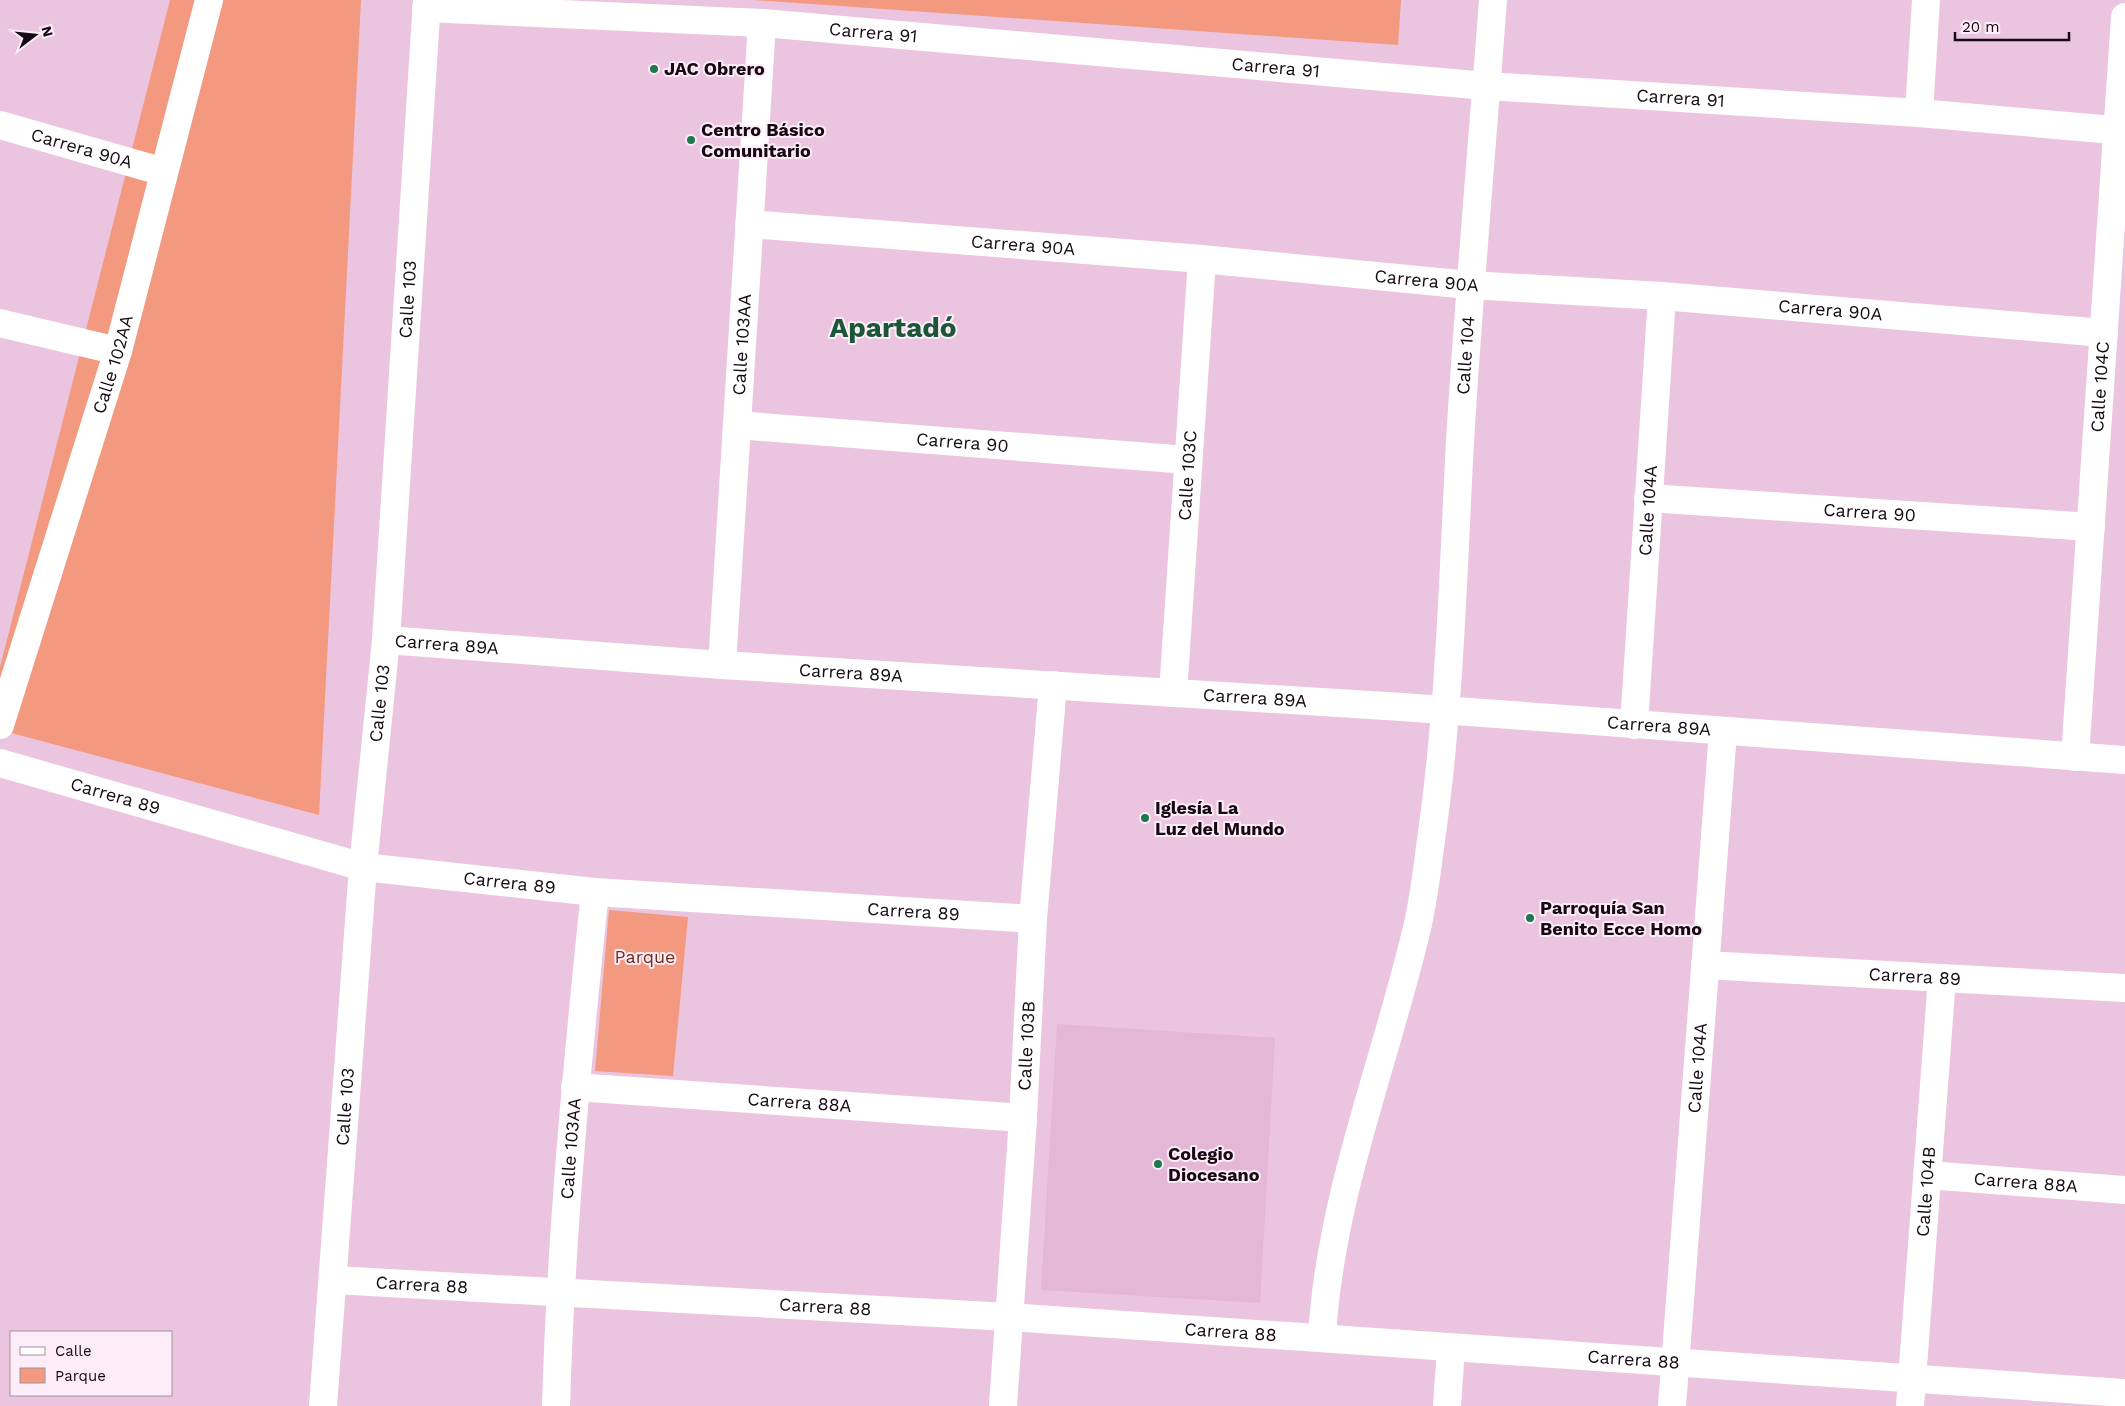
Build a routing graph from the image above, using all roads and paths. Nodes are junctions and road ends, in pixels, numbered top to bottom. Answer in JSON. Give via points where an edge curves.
{"nodes":[{"id":1,"x":209,"y":0,"type":"edge"},
{"id":2,"x":1493,"y":0,"type":"edge"},
{"id":3,"x":1926,"y":0,"type":"edge"},
{"id":4,"x":426,"y":4,"type":"edge"},
{"id":5,"x":2125,"y":17,"type":"edge"},
{"id":6,"x":762,"y":23,"type":"junction"},
{"id":7,"x":1487,"y":86,"type":"junction"},
{"id":8,"x":1919,"y":113,"type":"junction"},
{"id":9,"x":0,"y":125,"type":"edge"},
{"id":10,"x":2121,"y":130,"type":"edge"},
{"id":11,"x":164,"y":172,"type":"junction"},
{"id":12,"x":749,"y":224,"type":"junction"},
{"id":13,"x":1202,"y":259,"type":"junction"},
{"id":14,"x":1469,"y":285,"type":"junction"},
{"id":15,"x":1662,"y":296,"type":"junction"},
{"id":16,"x":0,"y":324,"type":"edge"},
{"id":17,"x":2104,"y":333,"type":"junction"},
{"id":18,"x":118,"y":351,"type":"junction"},
{"id":19,"x":737,"y":425,"type":"junction"},
{"id":20,"x":1188,"y":460,"type":"junction"},
{"id":21,"x":1648,"y":498,"type":"junction"},
{"id":22,"x":2091,"y":528,"type":"junction"},
{"id":23,"x":386,"y":640,"type":"junction"},
{"id":24,"x":722,"y":665,"type":"junction"},
{"id":25,"x":1053,"y":685,"type":"junction"},
{"id":26,"x":1172,"y":693,"type":"junction"},
{"id":27,"x":1445,"y":711,"type":"junction"},
{"id":28,"x":0,"y":725,"type":"edge"},
{"id":29,"x":1634,"y":725,"type":"junction"},
{"id":30,"x":1723,"y":731,"type":"junction"},
{"id":31,"x":2076,"y":757,"type":"junction"},
{"id":32,"x":2125,"y":760,"type":"edge"},
{"id":33,"x":0,"y":763,"type":"edge"},
{"id":34,"x":363,"y":867,"type":"junction"},
{"id":35,"x":595,"y":892,"type":"junction"},
{"id":36,"x":1033,"y":918,"type":"junction"},
{"id":37,"x":1705,"y":965,"type":"junction"},
{"id":38,"x":1942,"y":978,"type":"junction"},
{"id":39,"x":2125,"y":988,"type":"edge"},
{"id":40,"x":575,"y":1087,"type":"junction"},
{"id":41,"x":1023,"y":1118,"type":"junction"},
{"id":42,"x":1927,"y":1175,"type":"junction"},
{"id":43,"x":2125,"y":1190,"type":"edge"},
{"id":44,"x":334,"y":1280,"type":"junction"},
{"id":45,"x":559,"y":1292,"type":"junction"},
{"id":46,"x":1010,"y":1317,"type":"junction"},
{"id":47,"x":1322,"y":1337,"type":"junction"},
{"id":48,"x":1451,"y":1348,"type":"junction"},
{"id":49,"x":1675,"y":1364,"type":"junction"},
{"id":50,"x":1912,"y":1379,"type":"junction"},
{"id":51,"x":2125,"y":1393,"type":"edge"},
{"id":52,"x":323,"y":1406,"type":"edge"},
{"id":53,"x":556,"y":1406,"type":"edge"},
{"id":54,"x":1003,"y":1406,"type":"edge"},
{"id":55,"x":1447,"y":1406,"type":"edge"},
{"id":56,"x":1672,"y":1406,"type":"edge"},
{"id":57,"x":1910,"y":1406,"type":"edge"}],
"edges":[{"from":1,"to":11,"type":"street","name":"Calle 102AA"},
{"from":2,"to":7,"type":"street","name":"Calle 104"},
{"from":3,"to":8,"type":"street"},
{"from":4,"to":6,"type":"street","name":"Carrera 91"},
{"from":4,"to":23,"type":"street","name":"Calle 103"},
{"from":5,"to":10,"type":"street","name":"Calle 104C"},
{"from":6,"to":7,"type":"street","name":"Carrera 91"},
{"from":6,"to":12,"type":"street","name":"Calle 103AA"},
{"from":7,"to":8,"type":"street","name":"Carrera 91"},
{"from":7,"to":14,"type":"street","name":"Calle 104"},
{"from":8,"to":10,"type":"street","name":"Carrera 91"},
{"from":9,"to":11,"type":"street","name":"Carrera 90A"},
{"from":10,"to":17,"type":"street","name":"Calle 104C"},
{"from":11,"to":18,"type":"street","name":"Calle 102AA"},
{"from":12,"to":13,"type":"street","name":"Carrera 90A"},
{"from":12,"to":19,"type":"street","name":"Calle 103AA"},
{"from":13,"to":14,"type":"street","name":"Carrera 90A"},
{"from":13,"to":20,"type":"street","name":"Calle 103C"},
{"from":14,"to":15,"type":"street","name":"Carrera 90A"},
{"from":14,"to":27,"type":"street","name":"Calle 104"},
{"from":15,"to":17,"type":"street","name":"Carrera 90A"},
{"from":15,"to":21,"type":"street","name":"Calle 104A"},
{"from":16,"to":18,"type":"street"},
{"from":17,"to":22,"type":"street","name":"Calle 104C"},
{"from":18,"to":28,"type":"street","name":"Calle 102AA"},
{"from":19,"to":20,"type":"street","name":"Carrera 90"},
{"from":19,"to":24,"type":"street","name":"Calle 103AA"},
{"from":20,"to":26,"type":"street","name":"Calle 103C"},
{"from":21,"to":22,"type":"street","name":"Carrera 90"},
{"from":21,"to":29,"type":"street","name":"Calle 104A"},
{"from":22,"to":31,"type":"street","name":"Calle 104C"},
{"from":23,"to":24,"type":"street","name":"Carrera 89A"},
{"from":23,"to":34,"type":"street","name":"Calle 103"},
{"from":24,"to":25,"type":"street","name":"Carrera 89A"},
{"from":25,"to":26,"type":"street","name":"Carrera 89A"},
{"from":25,"to":36,"type":"street","name":"Calle 103B"},
{"from":26,"to":27,"type":"street","name":"Carrera 89A"},
{"from":27,"to":29,"type":"street","name":"Carrera 89A"},
{"from":27,"to":47,"type":"street","name":"Calle 104","via":[[1432,838],[1418,926],[1358,1137],[1325,1287]]},
{"from":29,"to":30,"type":"street","name":"Carrera 89A"},
{"from":30,"to":31,"type":"street","name":"Carrera 89A"},
{"from":30,"to":37,"type":"street","name":"Calle 104A"},
{"from":31,"to":32,"type":"street","name":"Carrera 89A"},
{"from":33,"to":34,"type":"street","name":"Carrera 89"},
{"from":34,"to":35,"type":"street","name":"Carrera 89"},
{"from":34,"to":44,"type":"street","name":"Calle 103"},
{"from":35,"to":36,"type":"street","name":"Carrera 89"},
{"from":35,"to":40,"type":"street","name":"Calle 103AA"},
{"from":36,"to":41,"type":"street","name":"Calle 103B"},
{"from":37,"to":38,"type":"street","name":"Carrera 89"},
{"from":37,"to":49,"type":"street","name":"Calle 104A"},
{"from":38,"to":39,"type":"street","name":"Carrera 89"},
{"from":38,"to":42,"type":"street","name":"Calle 104B"},
{"from":40,"to":41,"type":"street","name":"Carrera 88A"},
{"from":40,"to":45,"type":"street","name":"Calle 103AA"},
{"from":41,"to":46,"type":"street","name":"Calle 103B"},
{"from":42,"to":43,"type":"street","name":"Carrera 88A"},
{"from":42,"to":50,"type":"street","name":"Calle 104B"},
{"from":44,"to":45,"type":"street","name":"Carrera 88"},
{"from":44,"to":52,"type":"street","name":"Calle 103"},
{"from":45,"to":46,"type":"street","name":"Carrera 88"},
{"from":45,"to":53,"type":"street","name":"Calle 103AA"},
{"from":46,"to":47,"type":"street","name":"Carrera 88"},
{"from":46,"to":54,"type":"street","name":"Calle 103B"},
{"from":47,"to":48,"type":"street","name":"Carrera 88"},
{"from":48,"to":49,"type":"street","name":"Carrera 88"},
{"from":48,"to":55,"type":"street"},
{"from":49,"to":50,"type":"street","name":"Carrera 88"},
{"from":49,"to":56,"type":"street","name":"Calle 104A"},
{"from":50,"to":51,"type":"street","name":"Carrera 88"},
{"from":50,"to":57,"type":"street","name":"Calle 104B"}]}
